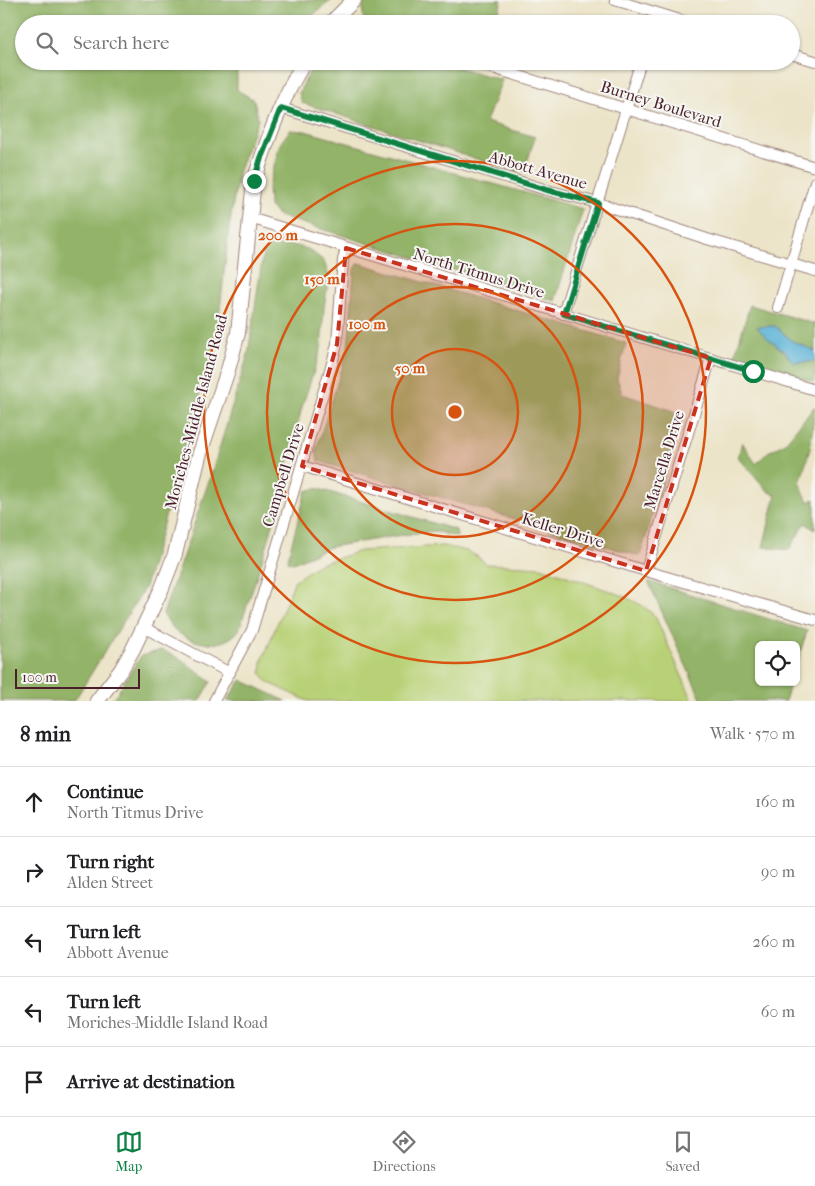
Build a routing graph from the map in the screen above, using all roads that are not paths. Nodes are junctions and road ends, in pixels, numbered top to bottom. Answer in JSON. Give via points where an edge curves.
{"nodes":[{"id":1,"x":354,"y":0,"type":"edge"},
{"id":2,"x":615,"y":0,"type":"edge"},
{"id":3,"x":656,"y":13,"type":"joint"},
{"id":4,"x":343,"y":15,"type":"edge"},
{"id":5,"x":663,"y":15,"type":"edge"},
{"id":6,"x":800,"y":57,"type":"edge"},
{"id":7,"x":815,"y":61,"type":"edge"},
{"id":8,"x":300,"y":70,"type":"edge"},
{"id":9,"x":500,"y":70,"type":"edge"},
{"id":10,"x":639,"y":70,"type":"edge"},
{"id":11,"x":281,"y":108,"type":"junction"},
{"id":12,"x":628,"y":109,"type":"junction"},
{"id":13,"x":814,"y":163,"type":"edge"},
{"id":14,"x":815,"y":182,"type":"edge"},
{"id":15,"x":598,"y":203,"type":"junction"},
{"id":16,"x":250,"y":218,"type":"junction"},
{"id":17,"x":346,"y":248,"type":"junction"},
{"id":18,"x":790,"y":263,"type":"junction"},
{"id":19,"x":815,"y":271,"type":"edge"},
{"id":20,"x":778,"y":308,"type":"dead end"},
{"id":21,"x":564,"y":314,"type":"junction"},
{"id":22,"x":711,"y":358,"type":"junction"},
{"id":23,"x":815,"y":390,"type":"edge"},
{"id":24,"x":302,"y":466,"type":"junction"},
{"id":25,"x":646,"y":571,"type":"junction"},
{"id":26,"x":815,"y":620,"type":"edge"},
{"id":27,"x":143,"y":627,"type":"junction"},
{"id":28,"x":230,"y":672,"type":"junction"},
{"id":29,"x":97,"y":701,"type":"edge"},
{"id":30,"x":214,"y":701,"type":"edge"}],
"edges":[{"from":1,"to":4,"type":"main road"},
{"from":2,"to":3,"type":"street"},
{"from":3,"to":5,"type":"street"},
{"from":6,"to":7,"type":"street"},
{"from":8,"to":11,"type":"main road","name":"Moriches-Middle Island Road"},
{"from":9,"to":12,"type":"street","name":"Burney Boulevard"},
{"from":10,"to":12,"type":"street"},
{"from":11,"to":15,"type":"street","name":"Abbott Avenue"},
{"from":11,"to":16,"type":"main road","name":"Moriches-Middle Island Road","via":[[254,181]]},
{"from":12,"to":13,"type":"street","name":"Burney Boulevard"},
{"from":12,"to":15,"type":"street"},
{"from":14,"to":18,"type":"street"},
{"from":15,"to":18,"type":"street","name":"Abbott Avenue"},
{"from":15,"to":21,"type":"street"},
{"from":16,"to":17,"type":"street","name":"North Titmus Drive"},
{"from":16,"to":27,"type":"main road","name":"Moriches-Middle Island Road","via":[[236,342],[199,456],[175,554]]},
{"from":17,"to":21,"type":"street","name":"North Titmus Drive"},
{"from":17,"to":24,"type":"street","name":"Campbell Drive","via":[[337,344]]},
{"from":18,"to":19,"type":"street","name":"Abbott Avenue"},
{"from":18,"to":20,"type":"street"},
{"from":21,"to":22,"type":"street","name":"North Titmus Drive"},
{"from":22,"to":23,"type":"street","name":"North Titmus Drive"},
{"from":22,"to":25,"type":"street","name":"Marcella Drive"},
{"from":24,"to":25,"type":"street","name":"Keller Drive"},
{"from":24,"to":28,"type":"street","name":"Campbell Drive","via":[[252,630]]},
{"from":25,"to":26,"type":"street","name":"Keller Drive"},
{"from":27,"to":28,"type":"street"},
{"from":27,"to":29,"type":"main road","name":"Moriches-Middle Island Road","via":[[121,670]]},
{"from":28,"to":30,"type":"street","name":"Campbell Drive"}]}
